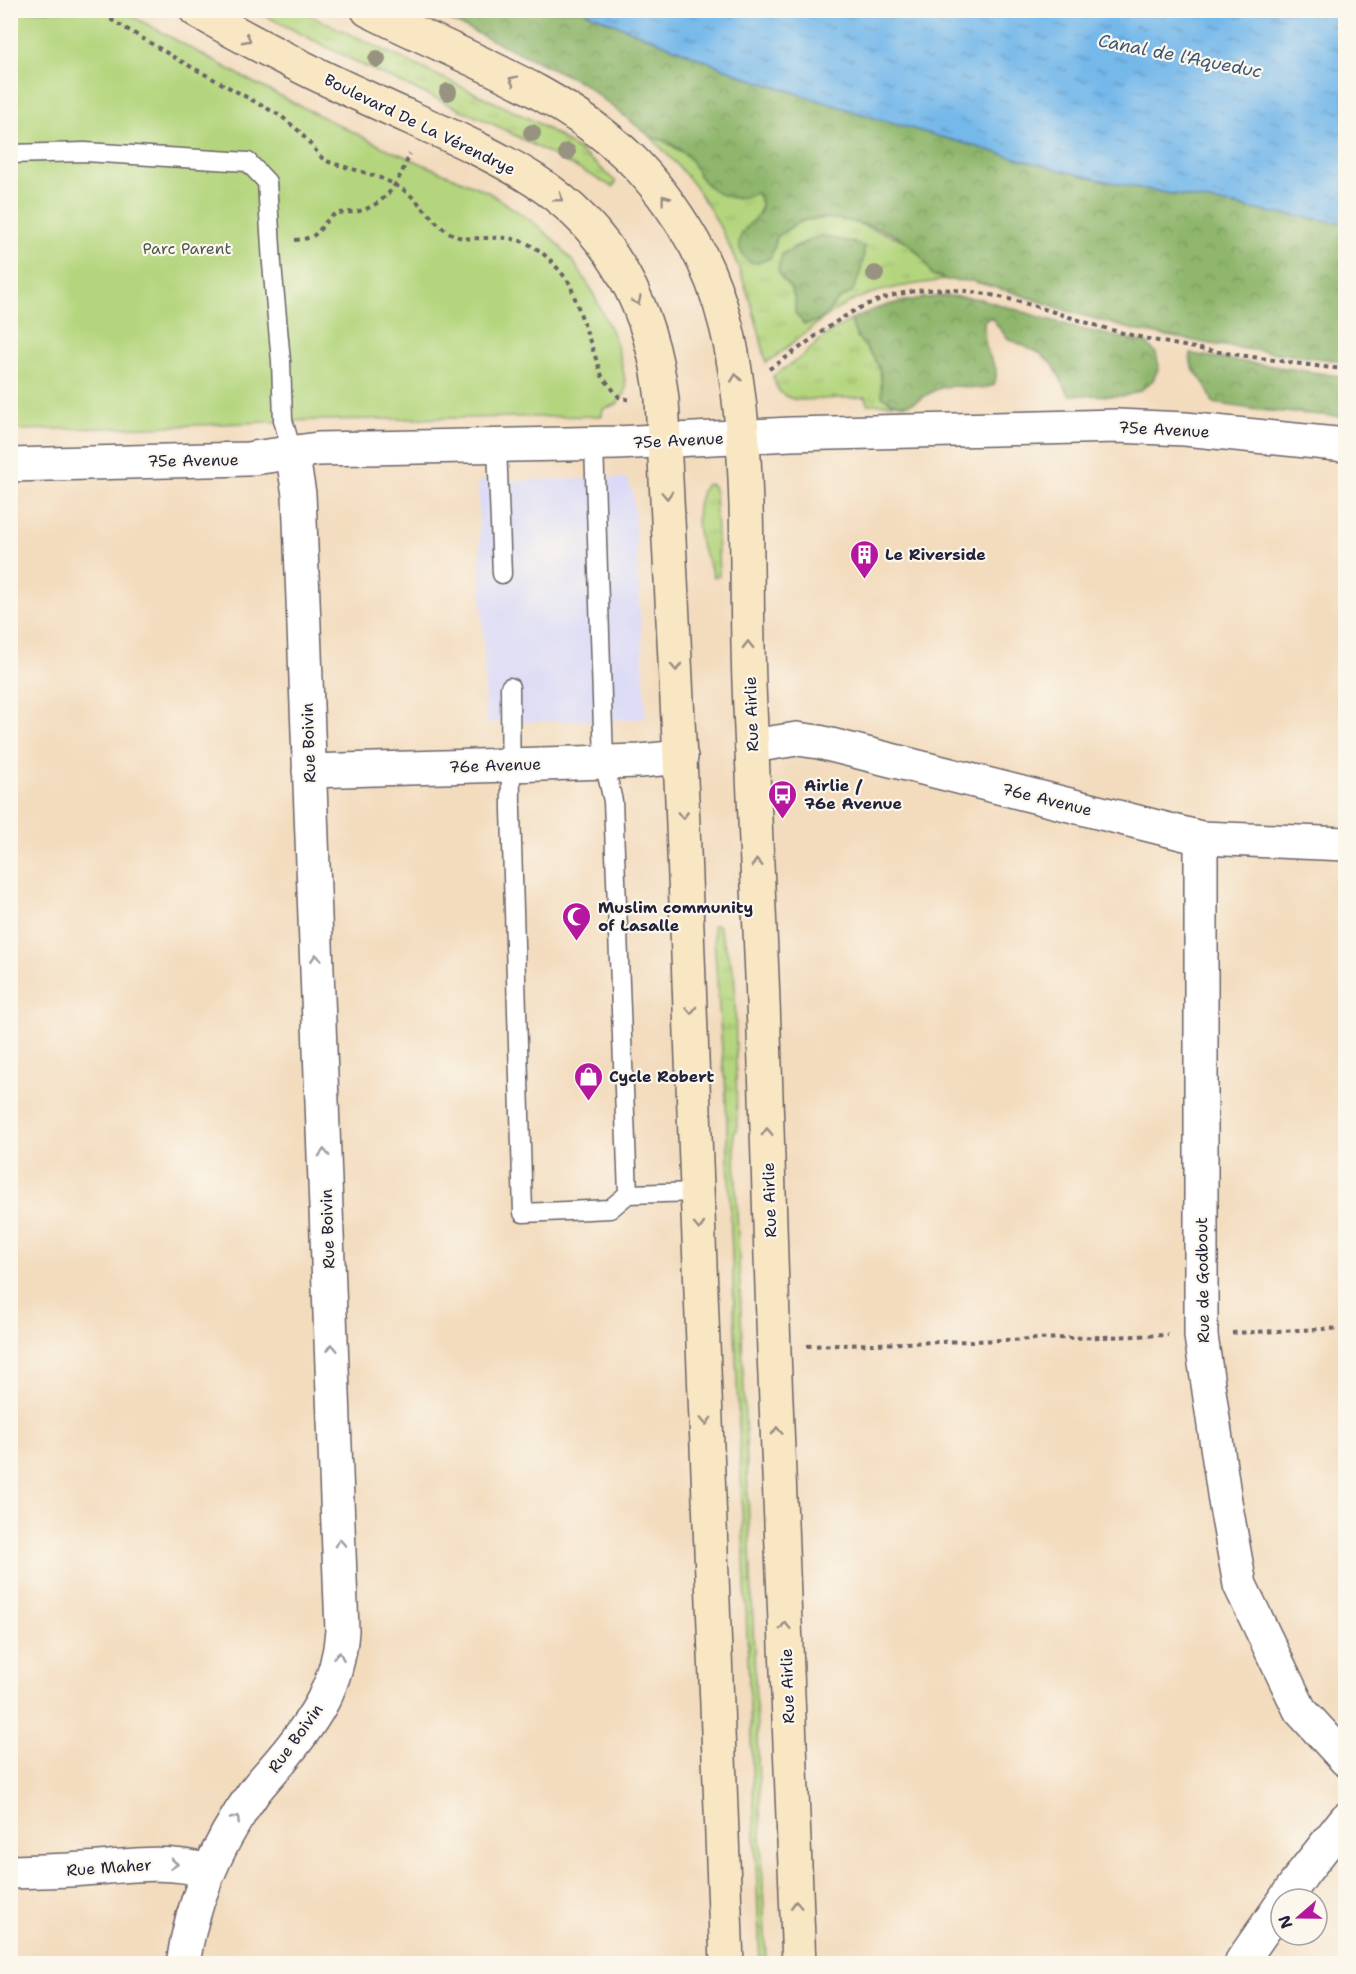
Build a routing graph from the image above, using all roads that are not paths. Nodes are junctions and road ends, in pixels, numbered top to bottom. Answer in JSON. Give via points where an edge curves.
{"nodes":[{"id":1,"x":196,"y":10,"type":"edge"},
{"id":2,"x":368,"y":10,"type":"edge"},
{"id":3,"x":10,"y":154,"type":"edge"},
{"id":4,"x":743,"y":436,"type":"junction"},
{"id":5,"x":664,"y":441,"type":"junction"},
{"id":6,"x":594,"y":443,"type":"junction"},
{"id":7,"x":1346,"y":445,"type":"edge"},
{"id":8,"x":497,"y":446,"type":"junction"},
{"id":9,"x":292,"y":452,"type":"junction"},
{"id":10,"x":10,"y":465,"type":"edge"},
{"id":11,"x":502,"y":574,"type":"dead end"},
{"id":12,"x":510,"y":687,"type":"dead end"},
{"id":13,"x":752,"y":746,"type":"junction"},
{"id":14,"x":681,"y":757,"type":"junction"},
{"id":15,"x":604,"y":762,"type":"junction"},
{"id":16,"x":512,"y":764,"type":"junction"},
{"id":17,"x":309,"y":771,"type":"junction"},
{"id":18,"x":1201,"y":838,"type":"junction"},
{"id":19,"x":1346,"y":844,"type":"edge"},
{"id":20,"x":698,"y":1192,"type":"junction"},
{"id":21,"x":628,"y":1194,"type":"junction"},
{"id":22,"x":1346,"y":1760,"type":"edge"},
{"id":23,"x":1346,"y":1819,"type":"edge"},
{"id":24,"x":208,"y":1870,"type":"junction"},
{"id":25,"x":10,"y":1872,"type":"edge"},
{"id":26,"x":1293,"y":1887,"type":"edge"},
{"id":27,"x":1269,"y":1922,"type":"edge"},
{"id":28,"x":1242,"y":1961,"type":"dead end"},
{"id":29,"x":183,"y":1964,"type":"edge"},
{"id":30,"x":727,"y":1964,"type":"edge"},
{"id":31,"x":799,"y":1964,"type":"edge"}],
"edges":[{"from":1,"to":5,"type":"main road","name":"Boulevard De La Vérendrye","one_way":true,"via":[[315,74],[492,156],[535,180],[590,226],[618,264],[651,340],[662,399]]},
{"from":4,"to":2,"type":"main road","one_way":true,"via":[[731,347],[706,265],[679,218],[644,172],[563,106]]},
{"from":3,"to":9,"type":"lane","via":[[85,152],[248,162],[267,182],[283,420]]},
{"from":4,"to":5,"type":"street","name":"75e Avenue"},
{"from":4,"to":7,"type":"street","name":"75e Avenue","via":[[1118,426]]},
{"from":13,"to":4,"type":"main road","name":"Rue Airlie","one_way":true},
{"from":5,"to":6,"type":"street","name":"75e Avenue"},
{"from":5,"to":14,"type":"main road","one_way":true},
{"from":6,"to":8,"type":"street","name":"75e Avenue"},
{"from":6,"to":15,"type":"lane"},
{"from":8,"to":9,"type":"street","name":"75e Avenue"},
{"from":8,"to":11,"type":"lane"},
{"from":9,"to":10,"type":"street","name":"75e Avenue","via":[[247,459]]},
{"from":9,"to":17,"type":"street","name":"Rue Boivin","via":[[299,494]]},
{"from":12,"to":16,"type":"lane"},
{"from":13,"to":18,"type":"street","name":"76e Avenue","via":[[797,740],[819,742]]},
{"from":31,"to":13,"type":"main road","name":"Rue Airlie","one_way":true},
{"from":14,"to":15,"type":"street","name":"76e Avenue"},
{"from":14,"to":20,"type":"main road","one_way":true},
{"from":15,"to":16,"type":"street","name":"76e Avenue"},
{"from":15,"to":21,"type":"lane","via":[[613,801]]},
{"from":16,"to":17,"type":"street","name":"76e Avenue"},
{"from":16,"to":21,"type":"lane","via":[[523,1213],[610,1209]]},
{"from":24,"to":17,"type":"street","name":"Rue Boivin","one_way":true,"via":[[250,1797],[316,1713],[336,1672],[340,1653],[342,1601]]},
{"from":18,"to":19,"type":"street","name":"76e Avenue"},
{"from":18,"to":22,"type":"street","name":"Rue de Godbout","via":[[1201,1336],[1225,1501],[1240,1585],[1300,1710]]},
{"from":20,"to":21,"type":"lane"},
{"from":20,"to":30,"type":"main road","one_way":true},
{"from":23,"to":26,"type":"street"},
{"from":25,"to":24,"type":"street","name":"Rue Maher","one_way":true,"via":[[150,1863]]},
{"from":24,"to":29,"type":"street","name":"Rue Boivin"},
{"from":27,"to":28,"type":"street"}]}
